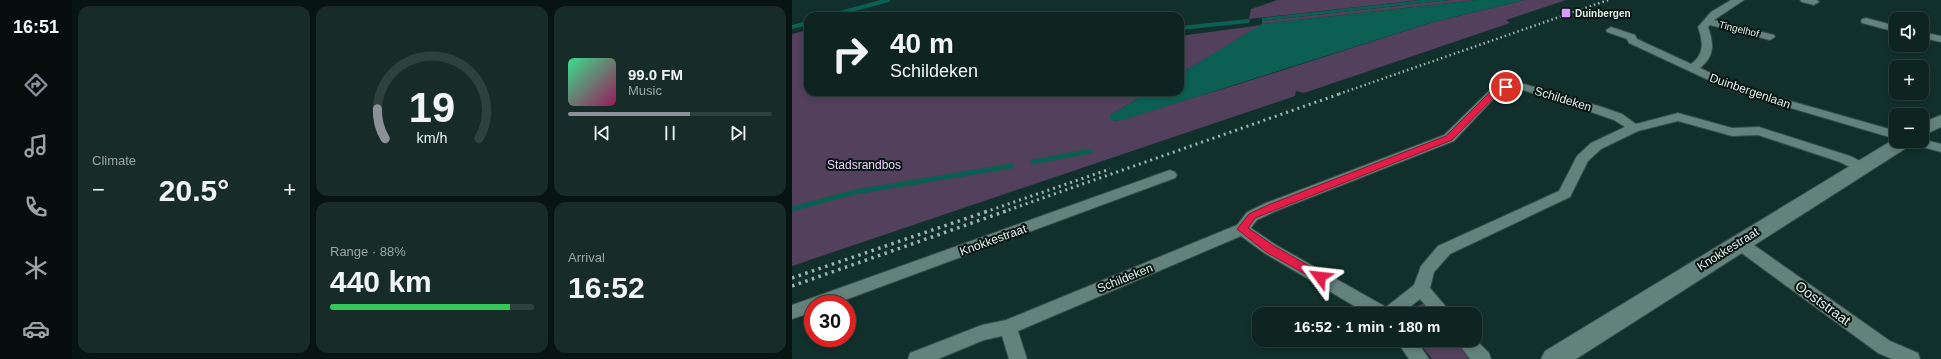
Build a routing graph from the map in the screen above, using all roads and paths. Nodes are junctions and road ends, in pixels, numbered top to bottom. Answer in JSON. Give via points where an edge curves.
{"nodes":[{"id":1,"x":1739,"y":0,"type":"edge"},
{"id":2,"x":1707,"y":21,"type":"junction"},
{"id":3,"x":1866,"y":21,"type":"dead end"},
{"id":4,"x":1889,"y":27,"type":"edge"},
{"id":5,"x":1611,"y":30,"type":"dead end"},
{"id":6,"x":1770,"y":36,"type":"dead end"},
{"id":7,"x":1929,"y":36,"type":"edge"},
{"id":8,"x":1941,"y":39,"type":"edge"},
{"id":9,"x":1691,"y":69,"type":"junction"},
{"id":10,"x":1941,"y":120,"type":"edge"},
{"id":11,"x":1929,"y":127,"type":"edge"},
{"id":12,"x":1634,"y":128,"type":"junction"},
{"id":13,"x":1889,"y":133,"type":"edge"},
{"id":14,"x":1929,"y":145,"type":"edge"},
{"id":15,"x":1892,"y":148,"type":"edge"},
{"id":16,"x":1941,"y":148,"type":"edge"},
{"id":17,"x":1861,"y":167,"type":"junction"},
{"id":18,"x":1170,"y":175,"type":"dead end"},
{"id":19,"x":1242,"y":229,"type":"junction"},
{"id":20,"x":1738,"y":242,"type":"junction"},
{"id":21,"x":1421,"y":288,"type":"junction"},
{"id":22,"x":839,"y":295,"type":"edge"},
{"id":23,"x":1371,"y":307,"type":"edge"},
{"id":24,"x":1398,"y":307,"type":"edge"},
{"id":25,"x":1437,"y":307,"type":"edge"},
{"id":26,"x":804,"y":308,"type":"edge"},
{"id":27,"x":792,"y":312,"type":"edge"},
{"id":28,"x":1008,"y":327,"type":"junction"},
{"id":29,"x":1411,"y":347,"type":"edge"},
{"id":30,"x":1471,"y":347,"type":"edge"},
{"id":31,"x":917,"y":359,"type":"edge"},
{"id":32,"x":1018,"y":359,"type":"edge"},
{"id":33,"x":1420,"y":359,"type":"edge"},
{"id":34,"x":1482,"y":359,"type":"edge"},
{"id":35,"x":1554,"y":359,"type":"edge"},
{"id":36,"x":1911,"y":359,"type":"edge"}],
"edges":[{"from":1,"to":2,"type":"street","name":"Tingelhof","via":[[1717,11]]},
{"from":2,"to":6,"type":"street","name":"Tingelhof"},
{"from":2,"to":9,"type":"street","name":"Tingelhof","via":[[1703,27],[1709,43],[1708,53]]},
{"from":3,"to":4,"type":"street"},
{"from":5,"to":9,"type":"street","name":"Duinbergenlaan","via":[[1631,37],[1633,41]]},
{"from":7,"to":8,"type":"street"},
{"from":9,"to":13,"type":"street","name":"Duinbergenlaan","via":[[1734,88]]},
{"from":10,"to":11,"type":"street"},
{"from":12,"to":17,"type":"street","via":[[1678,117],[1732,132],[1759,131]]},
{"from":12,"to":19,"type":"street","name":"Schildeken","via":[[1618,116],[1524,87],[1506,87],[1494,92],[1449,138],[1271,207],[1252,216]]},
{"from":12,"to":21,"type":"street","via":[[1596,146],[1582,159],[1565,194],[1444,250],[1427,270]]},
{"from":14,"to":16,"type":"street"},
{"from":15,"to":17,"type":"street","name":"Knokkestraat"},
{"from":17,"to":20,"type":"street","name":"Knokkestraat"},
{"from":18,"to":22,"type":"street","name":"Knokkestraat"},
{"from":19,"to":23,"type":"street","via":[[1270,249]]},
{"from":19,"to":28,"type":"street","name":"Schildeken"},
{"from":20,"to":35,"type":"street","name":"Knokkestraat"},
{"from":20,"to":36,"type":"street","name":"Ooststraat","via":[[1884,347]]},
{"from":21,"to":24,"type":"street"},
{"from":21,"to":25,"type":"street"},
{"from":26,"to":27,"type":"street","name":"Knokkestraat"},
{"from":28,"to":31,"type":"street","name":"Schildeken","via":[[982,333]]},
{"from":28,"to":32,"type":"street"},
{"from":29,"to":33,"type":"street"},
{"from":30,"to":34,"type":"street"}]}
